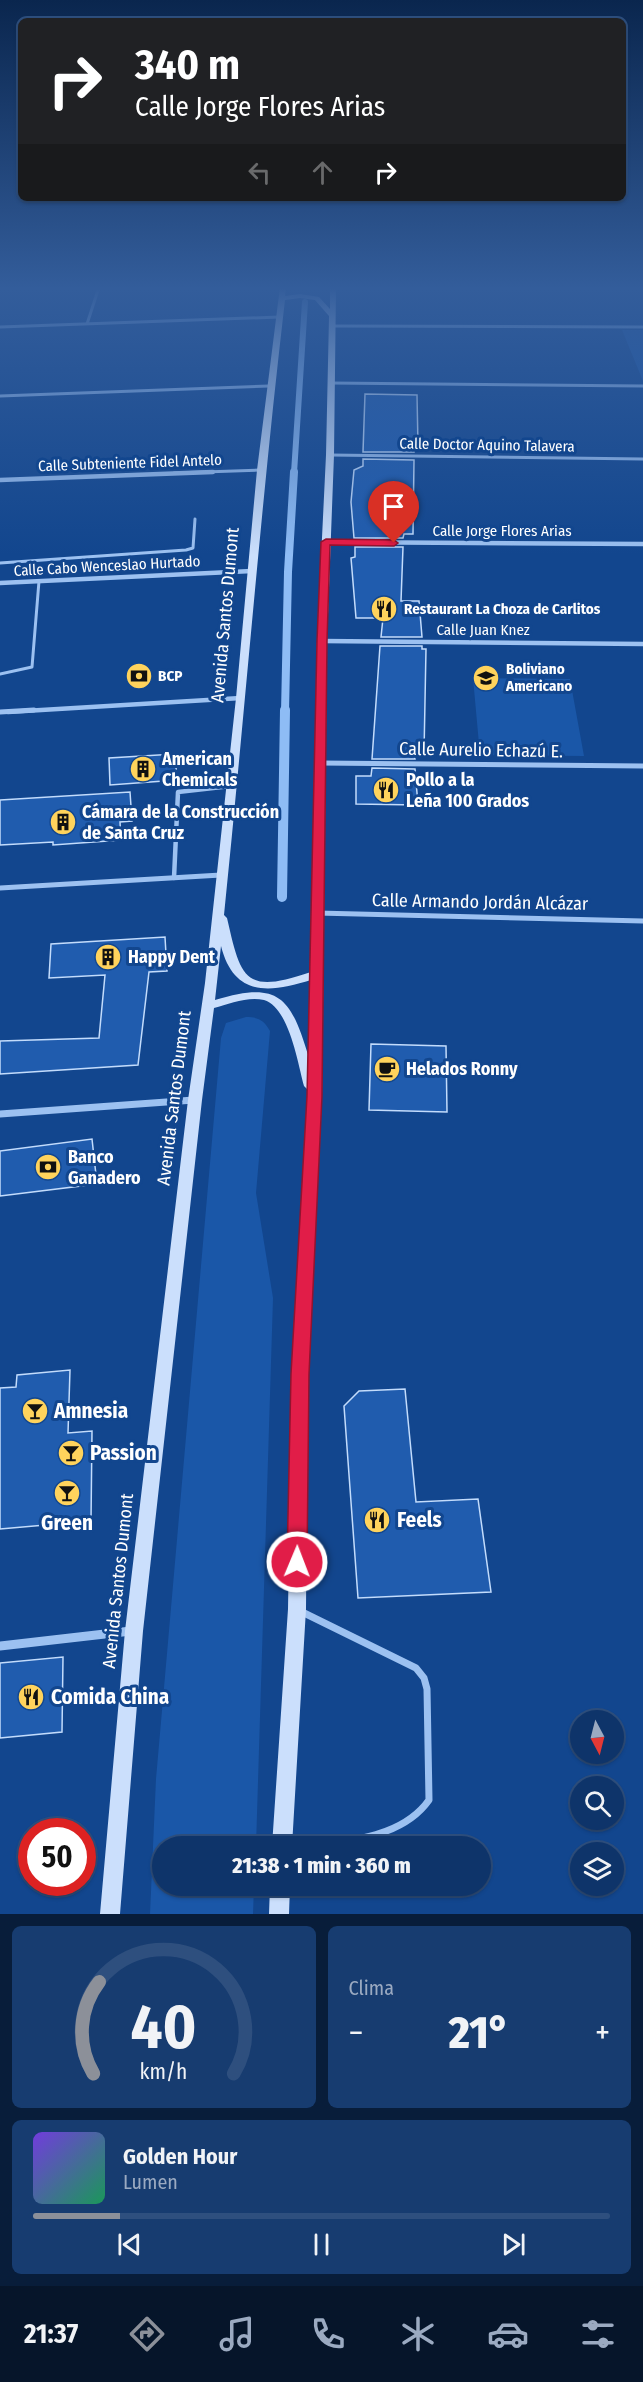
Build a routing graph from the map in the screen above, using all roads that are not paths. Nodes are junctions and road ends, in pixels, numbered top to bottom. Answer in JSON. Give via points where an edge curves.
{"nodes":[{"id":1,"x":270,"y":376,"type":"edge"},
{"id":2,"x":331,"y":376,"type":"edge"},
{"id":3,"x":331,"y":383,"type":"junction"},
{"id":4,"x":269,"y":386,"type":"junction"},
{"id":5,"x":643,"y":386,"type":"edge"},
{"id":6,"x":0,"y":396,"type":"edge"},
{"id":7,"x":330,"y":455,"type":"junction"},
{"id":8,"x":643,"y":459,"type":"edge"},
{"id":9,"x":261,"y":470,"type":"junction"},
{"id":10,"x":0,"y":480,"type":"edge"},
{"id":11,"x":195,"y":519,"type":"dead end"},
{"id":12,"x":326,"y":542,"type":"junction"},
{"id":13,"x":643,"y":544,"type":"edge"},
{"id":14,"x":0,"y":563,"type":"edge"},
{"id":15,"x":252,"y":571,"type":"junction"},
{"id":16,"x":39,"y":581,"type":"junction"},
{"id":17,"x":0,"y":583,"type":"edge"},
{"id":18,"x":322,"y":641,"type":"junction"},
{"id":19,"x":643,"y":644,"type":"edge"},
{"id":20,"x":0,"y":674,"type":"edge"},
{"id":21,"x":241,"y":698,"type":"junction"},
{"id":22,"x":0,"y":712,"type":"edge"},
{"id":23,"x":320,"y":763,"type":"junction"},
{"id":24,"x":643,"y":766,"type":"edge"},
{"id":25,"x":231,"y":786,"type":"junction"},
{"id":26,"x":221,"y":875,"type":"junction"},
{"id":27,"x":174,"y":878,"type":"junction"},
{"id":28,"x":0,"y":888,"type":"edge"},
{"id":29,"x":218,"y":908,"type":"junction"},
{"id":30,"x":317,"y":914,"type":"junction"},
{"id":31,"x":643,"y":921,"type":"edge"},
{"id":32,"x":316,"y":974,"type":"junction"},
{"id":33,"x":208,"y":1006,"type":"junction"},
{"id":34,"x":315,"y":1096,"type":"junction"},
{"id":35,"x":195,"y":1100,"type":"junction"},
{"id":36,"x":0,"y":1114,"type":"edge"},
{"id":37,"x":297,"y":1609,"type":"junction"},
{"id":38,"x":134,"y":1631,"type":"junction"},
{"id":39,"x":0,"y":1646,"type":"edge"},
{"id":40,"x":283,"y":1836,"type":"edge"},
{"id":41,"x":369,"y":1836,"type":"edge"},
{"id":42,"x":112,"y":1893,"type":"junction"},
{"id":43,"x":280,"y":1896,"type":"edge"},
{"id":44,"x":104,"y":1914,"type":"edge"},
{"id":45,"x":110,"y":1914,"type":"edge"},
{"id":46,"x":279,"y":1914,"type":"edge"}],
"edges":[{"from":1,"to":4,"type":"main road","name":"Avenida Santos Dumont"},
{"from":2,"to":3,"type":"main road"},
{"from":3,"to":5,"type":"street"},
{"from":3,"to":7,"type":"main road"},
{"from":4,"to":6,"type":"street"},
{"from":4,"to":9,"type":"main road","name":"Avenida Santos Dumont"},
{"from":7,"to":8,"type":"street","name":"Calle Doctor Aquino Talavera"},
{"from":7,"to":12,"type":"main road"},
{"from":9,"to":10,"type":"street","name":"Calle Subteniente Fidel Antelo"},
{"from":9,"to":15,"type":"main road","name":"Avenida Santos Dumont"},
{"from":11,"to":14,"type":"lane","via":[[193,548],[186,550]]},
{"from":12,"to":13,"type":"street","name":"Calle Jorge Flores Arias"},
{"from":12,"to":18,"type":"main road"},
{"from":15,"to":16,"type":"street","name":"Calle Cabo Wenceslao Hurtado"},
{"from":15,"to":21,"type":"main road","name":"Avenida Santos Dumont"},
{"from":16,"to":17,"type":"street","name":"Calle Cabo Wenceslao Hurtado"},
{"from":16,"to":20,"type":"lane","via":[[32,667]]},
{"from":18,"to":19,"type":"street","name":"Calle Juan Knez"},
{"from":18,"to":23,"type":"main road"},
{"from":21,"to":22,"type":"street"},
{"from":21,"to":25,"type":"main road","name":"Avenida Santos Dumont"},
{"from":23,"to":24,"type":"street","name":"Calle Aurelio Echazú E."},
{"from":23,"to":30,"type":"main road"},
{"from":25,"to":26,"type":"main road","name":"Avenida Santos Dumont"},
{"from":25,"to":27,"type":"lane","via":[[178,792]]},
{"from":26,"to":27,"type":"street"},
{"from":26,"to":29,"type":"main road","name":"Avenida Santos Dumont"},
{"from":27,"to":28,"type":"street"},
{"from":29,"to":32,"type":"main road","via":[[236,972],[246,980],[273,985]]},
{"from":29,"to":33,"type":"main road","name":"Avenida Santos Dumont"},
{"from":30,"to":31,"type":"street","name":"Calle Armando Jordán Alcázar"},
{"from":30,"to":32,"type":"main road"},
{"from":32,"to":34,"type":"main road"},
{"from":33,"to":34,"type":"main road","via":[[262,996],[274,1000],[282,1007]]},
{"from":33,"to":35,"type":"main road","name":"Avenida Santos Dumont"},
{"from":34,"to":37,"type":"main road","via":[[300,1374]]},
{"from":35,"to":36,"type":"street"},
{"from":35,"to":38,"type":"main road","name":"Avenida Santos Dumont"},
{"from":37,"to":40,"type":"main road"},
{"from":37,"to":41,"type":"lane","via":[[416,1668],[424,1678],[430,1798],[419,1814],[398,1827]]},
{"from":38,"to":39,"type":"street"},
{"from":38,"to":42,"type":"main road","name":"Avenida Santos Dumont"},
{"from":42,"to":44,"type":"main road"},
{"from":42,"to":45,"type":"main road","name":"Avenida Santos Dumont"},
{"from":43,"to":46,"type":"main road"}]}
